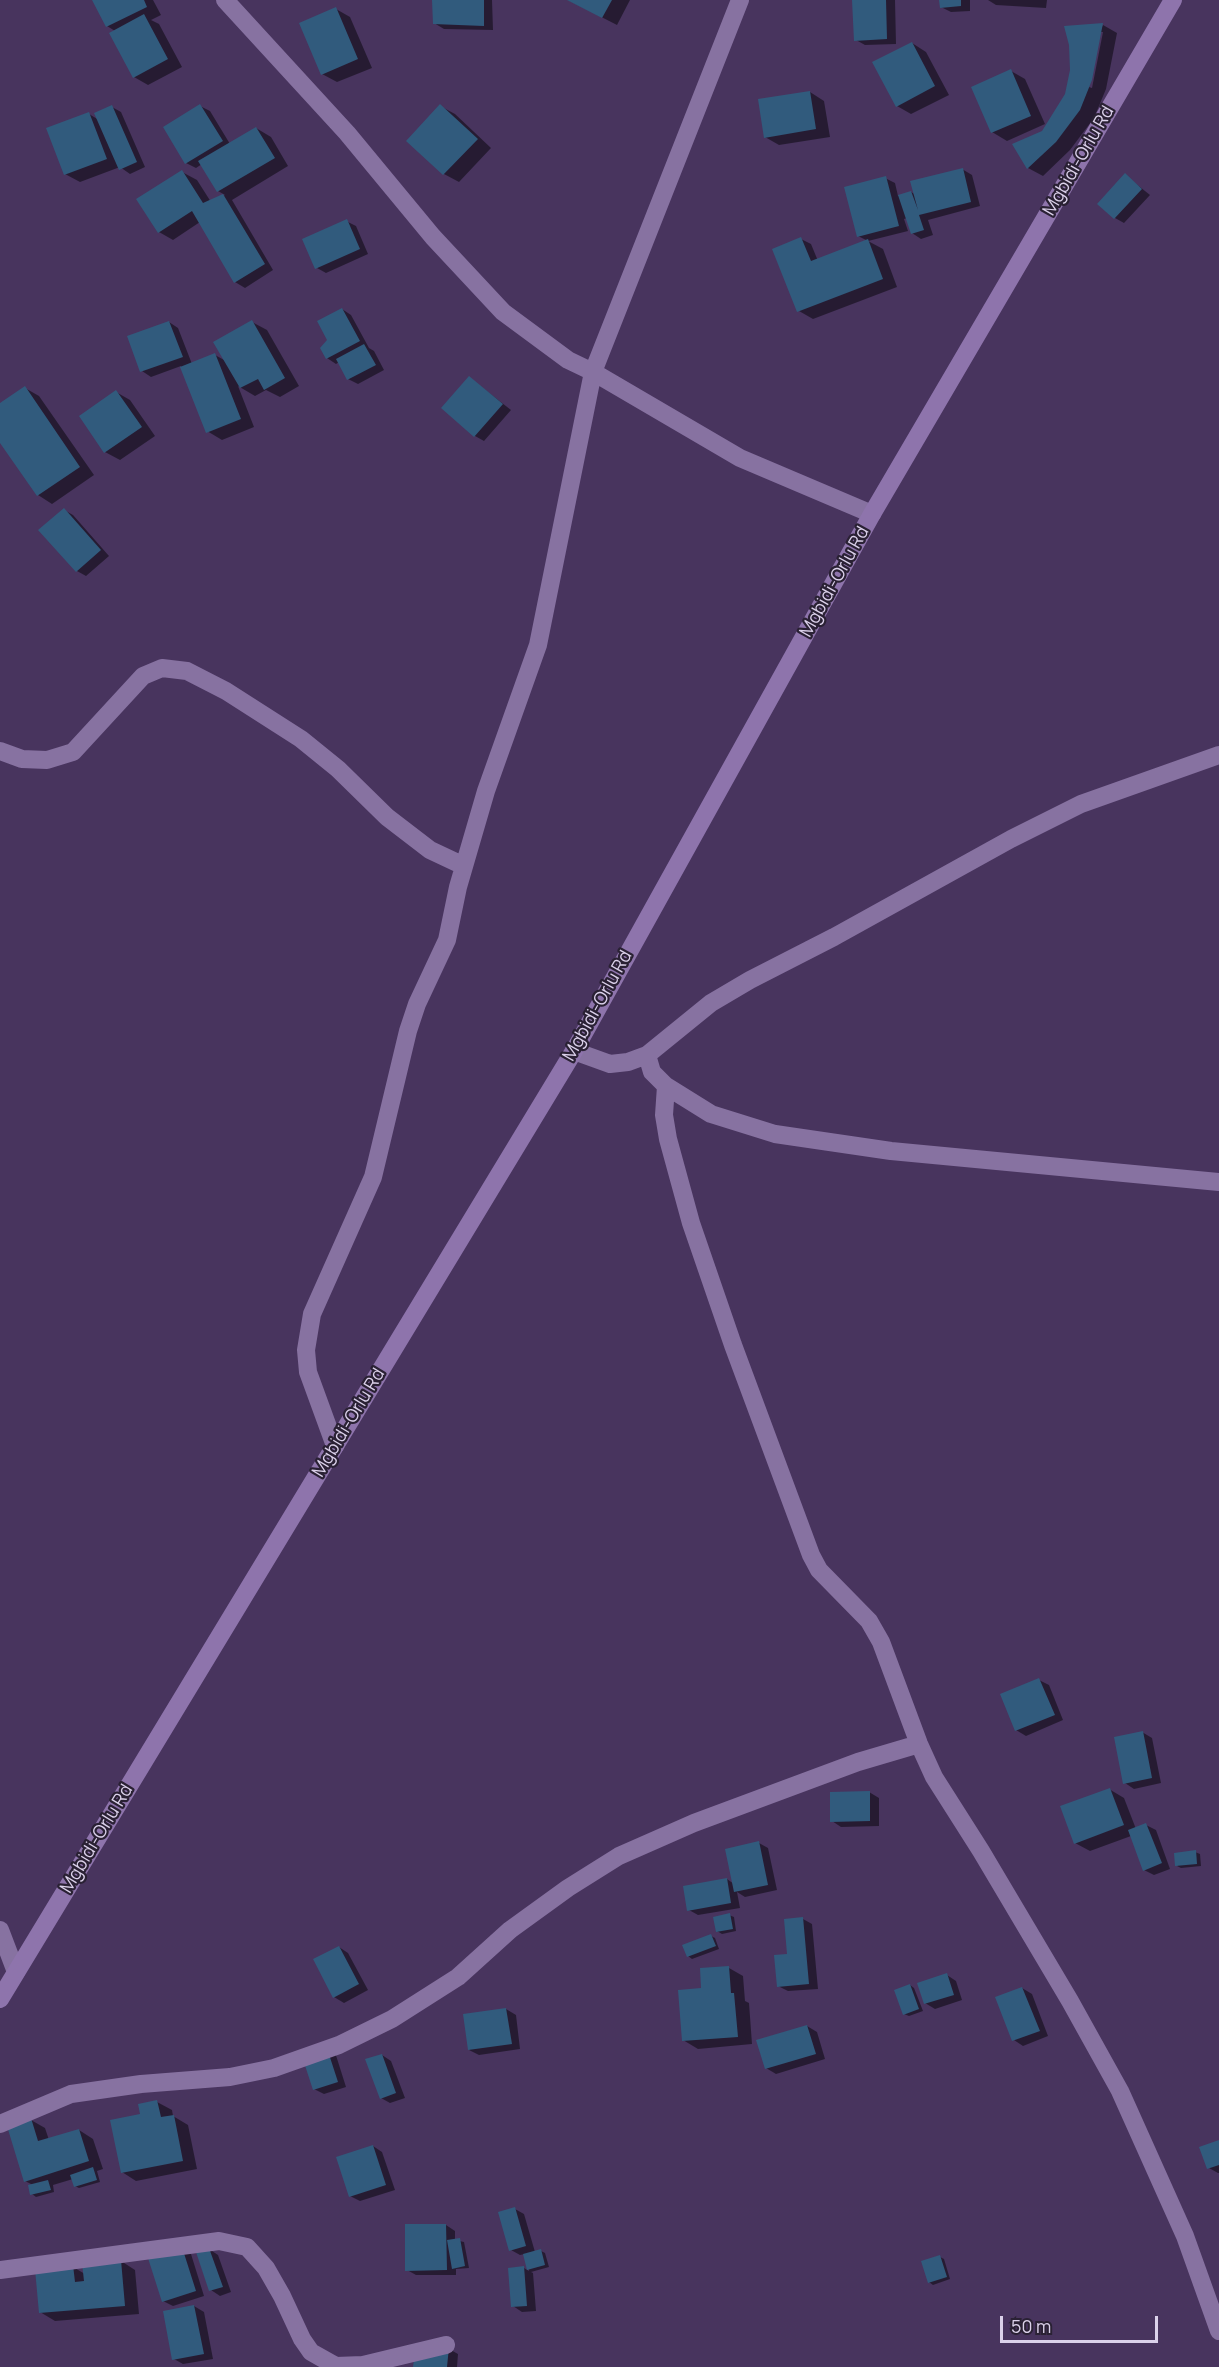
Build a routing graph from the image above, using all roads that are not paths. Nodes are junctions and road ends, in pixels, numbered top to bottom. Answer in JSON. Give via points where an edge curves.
{"nodes":[{"id":1,"x":225,"y":0,"type":"edge"},
{"id":2,"x":740,"y":0,"type":"edge"},
{"id":3,"x":1173,"y":0,"type":"edge"},
{"id":4,"x":593,"y":372,"type":"junction"},
{"id":5,"x":872,"y":514,"type":"junction"},
{"id":6,"x":0,"y":751,"type":"edge"},
{"id":7,"x":1219,"y":755,"type":"edge"},
{"id":8,"x":464,"y":866,"type":"junction"},
{"id":9,"x":574,"y":1051,"type":"junction"},
{"id":10,"x":647,"y":1055,"type":"junction"},
{"id":11,"x":666,"y":1086,"type":"junction"},
{"id":12,"x":1219,"y":1182,"type":"edge"},
{"id":13,"x":335,"y":1446,"type":"junction"},
{"id":14,"x":919,"y":1744,"type":"junction"},
{"id":15,"x":1,"y":1934,"type":"edge"},
{"id":16,"x":16,"y":1972,"type":"junction"},
{"id":17,"x":0,"y":1999,"type":"edge"},
{"id":18,"x":0,"y":2124,"type":"edge"},
{"id":19,"x":0,"y":2270,"type":"edge"},
{"id":20,"x":1219,"y":2331,"type":"edge"},
{"id":21,"x":446,"y":2345,"type":"dead end"}],
"edges":[{"from":1,"to":4,"type":"street","via":[[348,133],[433,237],[503,312],[568,360]]},
{"from":2,"to":4,"type":"street"},
{"from":3,"to":5,"type":"main road","name":"Mgbidi-Orlu Rd"},
{"from":4,"to":5,"type":"street","via":[[740,458]]},
{"from":4,"to":8,"type":"street","via":[[538,645]]},
{"from":5,"to":9,"type":"main road","name":"Mgbidi-Orlu Rd"},
{"from":6,"to":8,"type":"street","via":[[22,759],[47,760],[73,752],[143,676],[162,668],[187,671],[301,739],[339,769],[387,817],[430,850]]},
{"from":7,"to":10,"type":"street","via":[[1081,804],[1011,839],[711,1003]]},
{"from":8,"to":13,"type":"street","via":[[447,940],[408,1031],[373,1177],[312,1314],[306,1350],[308,1372]]},
{"from":9,"to":10,"type":"street","via":[[610,1064]]},
{"from":9,"to":13,"type":"main road","name":"Mgbidi-Orlu Rd"},
{"from":10,"to":11,"type":"street","via":[[652,1072]]},
{"from":11,"to":12,"type":"street","via":[[711,1114],[775,1134],[891,1151]]},
{"from":11,"to":14,"type":"street","via":[[664,1115],[668,1139],[691,1223],[812,1555],[819,1570],[869,1622],[881,1642]]},
{"from":13,"to":16,"type":"main road","name":"Mgbidi-Orlu Rd"},
{"from":14,"to":18,"type":"street","via":[[858,1762],[694,1823],[619,1856],[510,1930],[458,1977],[392,2019],[339,2045],[274,2068],[230,2077],[71,2094]]},
{"from":14,"to":20,"type":"street","via":[[934,1778],[981,1851],[1120,2091],[1185,2236]]},
{"from":15,"to":16,"type":"street"},
{"from":16,"to":17,"type":"main road","name":"Mgbidi-Orlu Rd"},
{"from":19,"to":21,"type":"street","via":[[219,2241],[247,2247],[266,2268],[311,2352],[336,2366],[363,2365]]}]}
